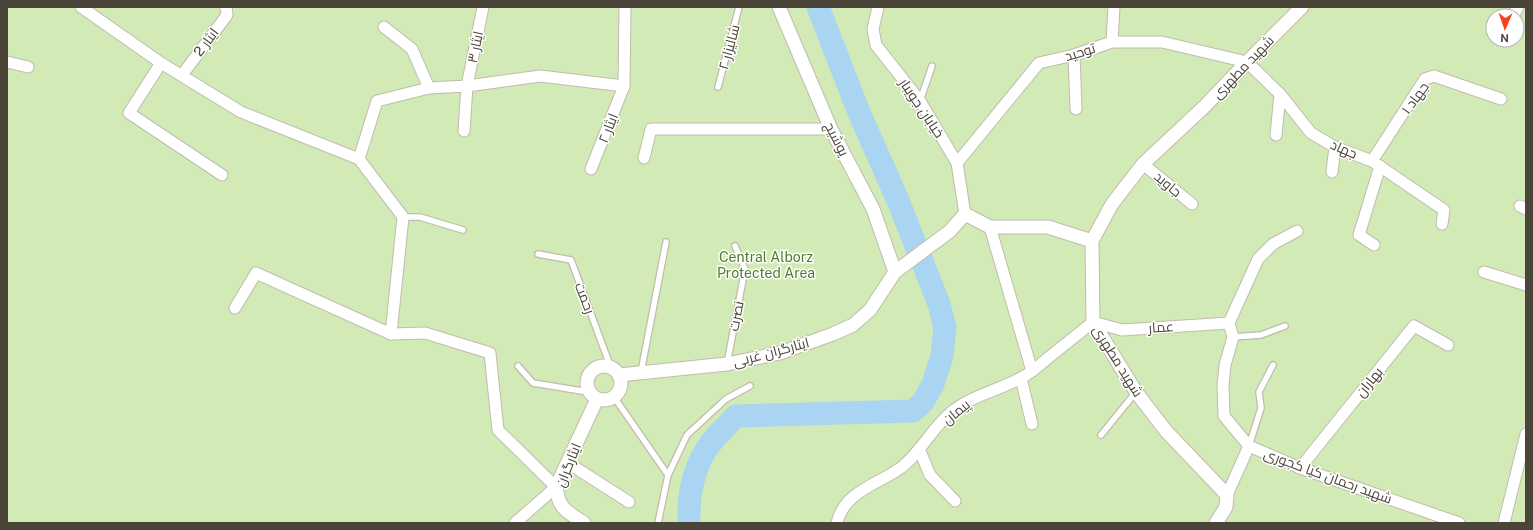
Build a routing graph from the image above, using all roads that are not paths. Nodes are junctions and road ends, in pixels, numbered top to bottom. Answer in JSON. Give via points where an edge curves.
{"nodes":[{"id":1,"x":81,"y":7,"type":"edge"},
{"id":2,"x":226,"y":7,"type":"edge"},
{"id":3,"x":484,"y":7,"type":"edge"},
{"id":4,"x":625,"y":7,"type":"edge"},
{"id":5,"x":739,"y":7,"type":"edge"},
{"id":6,"x":779,"y":7,"type":"edge"},
{"id":7,"x":878,"y":7,"type":"edge"},
{"id":8,"x":1114,"y":7,"type":"edge"},
{"id":9,"x":1302,"y":7,"type":"edge"},
{"id":10,"x":384,"y":27,"type":"dead end"},
{"id":11,"x":1112,"y":42,"type":"junction"},
{"id":12,"x":1074,"y":55,"type":"junction"},
{"id":13,"x":7,"y":62,"type":"edge"},
{"id":14,"x":1247,"y":62,"type":"junction"},
{"id":15,"x":162,"y":63,"type":"junction"},
{"id":16,"x":932,"y":66,"type":"dead end"},
{"id":17,"x":28,"y":68,"type":"dead end"},
{"id":18,"x":182,"y":75,"type":"junction"},
{"id":19,"x":467,"y":86,"type":"junction"},
{"id":20,"x":624,"y":86,"type":"junction"},
{"id":21,"x":718,"y":87,"type":"dead end"},
{"id":22,"x":429,"y":88,"type":"junction"},
{"id":23,"x":1280,"y":94,"type":"junction"},
{"id":24,"x":1501,"y":99,"type":"dead end"},
{"id":25,"x":920,"y":101,"type":"junction"},
{"id":26,"x":1076,"y":109,"type":"dead end"},
{"id":27,"x":831,"y":129,"type":"junction"},
{"id":28,"x":464,"y":131,"type":"dead end"},
{"id":29,"x":1276,"y":135,"type":"dead end"},
{"id":30,"x":1335,"y":147,"type":"junction"},
{"id":31,"x":644,"y":158,"type":"dead end"},
{"id":32,"x":359,"y":159,"type":"junction"},
{"id":33,"x":958,"y":163,"type":"junction"},
{"id":34,"x":1143,"y":164,"type":"junction"},
{"id":35,"x":1376,"y":164,"type":"junction"},
{"id":36,"x":591,"y":169,"type":"dead end"},
{"id":37,"x":1332,"y":172,"type":"dead end"},
{"id":38,"x":222,"y":175,"type":"dead end"},
{"id":39,"x":1192,"y":204,"type":"dead end"},
{"id":40,"x":966,"y":214,"type":"junction"},
{"id":41,"x":403,"y":218,"type":"junction"},
{"id":42,"x":1442,"y":224,"type":"dead end"},
{"id":43,"x":990,"y":227,"type":"junction"},
{"id":44,"x":463,"y":230,"type":"dead end"},
{"id":45,"x":1297,"y":231,"type":"dead end"},
{"id":46,"x":1092,"y":241,"type":"junction"},
{"id":47,"x":666,"y":242,"type":"dead end"},
{"id":48,"x":1374,"y":245,"type":"dead end"},
{"id":49,"x":735,"y":246,"type":"dead end"},
{"id":50,"x":538,"y":254,"type":"dead end"},
{"id":51,"x":897,"y":269,"type":"junction"},
{"id":52,"x":1484,"y":272,"type":"dead end"},
{"id":53,"x":1526,"y":285,"type":"edge"},
{"id":54,"x":235,"y":308,"type":"dead end"},
{"id":55,"x":1093,"y":322,"type":"junction"},
{"id":56,"x":1229,"y":323,"type":"junction"},
{"id":57,"x":1285,"y":326,"type":"dead end"},
{"id":58,"x":391,"y":334,"type":"junction"},
{"id":59,"x":1233,"y":337,"type":"junction"},
{"id":60,"x":1448,"y":344,"type":"dead end"},
{"id":61,"x":727,"y":364,"type":"junction"},
{"id":62,"x":1273,"y":365,"type":"dead end"},
{"id":63,"x":518,"y":366,"type":"dead end"},
{"id":64,"x":615,"y":371,"type":"junction"},
{"id":65,"x":1032,"y":371,"type":"junction"},
{"id":66,"x":641,"y":372,"type":"junction"},
{"id":67,"x":1021,"y":378,"type":"junction"},
{"id":68,"x":750,"y":386,"type":"dead end"},
{"id":69,"x":1136,"y":392,"type":"junction"},
{"id":70,"x":593,"y":396,"type":"junction"},
{"id":71,"x":614,"y":397,"type":"junction"},
{"id":72,"x":1032,"y":424,"type":"dead end"},
{"id":73,"x":1526,"y":434,"type":"edge"},
{"id":74,"x":1101,"y":435,"type":"dead end"},
{"id":75,"x":1249,"y":446,"type":"junction"},
{"id":76,"x":919,"y":449,"type":"junction"},
{"id":77,"x":568,"y":463,"type":"junction"},
{"id":78,"x":1300,"y":468,"type":"junction"},
{"id":79,"x":668,"y":475,"type":"junction"},
{"id":80,"x":556,"y":487,"type":"junction"},
{"id":81,"x":1227,"y":495,"type":"junction"},
{"id":82,"x":955,"y":501,"type":"dead end"},
{"id":83,"x":629,"y":502,"type":"dead end"},
{"id":84,"x":515,"y":523,"type":"edge"},
{"id":85,"x":584,"y":523,"type":"edge"},
{"id":86,"x":658,"y":523,"type":"edge"},
{"id":87,"x":837,"y":523,"type":"edge"},
{"id":88,"x":1216,"y":523,"type":"edge"},
{"id":89,"x":1459,"y":523,"type":"edge"},
{"id":90,"x":1504,"y":523,"type":"edge"}],
"edges":[{"from":1,"to":15,"type":"street"},
{"from":2,"to":18,"type":"street","name":"ایثار 2","via":[[227,15]]},
{"from":3,"to":19,"type":"street","name":"ایثار ۳"},
{"from":4,"to":20,"type":"street"},
{"from":5,"to":21,"type":"lane","name":"شالیزار ۲"},
{"from":6,"to":27,"type":"street","name":"یوشیج"},
{"from":7,"to":25,"type":"street","name":"خیابان جویبار","via":[[874,29],[876,45]]},
{"from":8,"to":11,"type":"street"},
{"from":9,"to":14,"type":"street","name":"شهید مطهری"},
{"from":10,"to":22,"type":"street","via":[[412,49]]},
{"from":11,"to":12,"type":"street","name":"توحید"},
{"from":11,"to":14,"type":"street","name":"توحید","via":[[1162,42]]},
{"from":12,"to":26,"type":"street"},
{"from":12,"to":33,"type":"street","name":"توحید","via":[[1039,64]]},
{"from":13,"to":17,"type":"street"},
{"from":14,"to":23,"type":"street","name":"جهاد"},
{"from":14,"to":34,"type":"street","name":"شهید مطهری","via":[[1205,106]]},
{"from":15,"to":18,"type":"street"},
{"from":15,"to":38,"type":"street","via":[[129,113]]},
{"from":16,"to":25,"type":"lane"},
{"from":18,"to":32,"type":"street","via":[[241,112]]},
{"from":19,"to":20,"type":"street","via":[[540,76]]},
{"from":19,"to":22,"type":"street"},
{"from":19,"to":28,"type":"street","name":"ایثار ۳"},
{"from":20,"to":36,"type":"street","name":"ایثار ۲"},
{"from":22,"to":32,"type":"street","via":[[377,101]]},
{"from":23,"to":29,"type":"street"},
{"from":23,"to":30,"type":"street","name":"جهاد","via":[[1311,133]]},
{"from":24,"to":35,"type":"street","name":"جهاد ۱","via":[[1434,76],[1425,79]]},
{"from":25,"to":33,"type":"street","name":"خیابان جویبار"},
{"from":27,"to":31,"type":"street","via":[[651,129]]},
{"from":27,"to":51,"type":"street","name":"یوشیج","via":[[873,209]]},
{"from":30,"to":35,"type":"street","name":"جهاد"},
{"from":30,"to":37,"type":"street"},
{"from":32,"to":41,"type":"street"},
{"from":33,"to":40,"type":"street","name":"خیابان جویبار"},
{"from":34,"to":39,"type":"street","name":"جاوید"},
{"from":34,"to":46,"type":"street","name":"شهید مطهری","via":[[1112,204]]},
{"from":35,"to":42,"type":"street","name":"جهاد","via":[[1444,210]]},
{"from":35,"to":48,"type":"street","name":"جهاد ۱","via":[[1359,235]]},
{"from":40,"to":43,"type":"street"},
{"from":40,"to":51,"type":"street","via":[[950,231]]},
{"from":41,"to":44,"type":"lane","via":[[420,217]]},
{"from":41,"to":58,"type":"street"},
{"from":43,"to":46,"type":"street","via":[[1048,228]]},
{"from":43,"to":65,"type":"street"},
{"from":45,"to":56,"type":"street","via":[[1273,244],[1258,259]]},
{"from":46,"to":55,"type":"street","name":"شهید مطهری"},
{"from":47,"to":66,"type":"lane"},
{"from":49,"to":61,"type":"lane","name":"نصرت","via":[[745,269]]},
{"from":50,"to":64,"type":"lane","name":"رحمت","via":[[571,260]]},
{"from":51,"to":61,"type":"street","name":"ایثارگران غربی","via":[[870,310],[853,325],[780,353]]},
{"from":52,"to":53,"type":"street"},
{"from":54,"to":58,"type":"street","via":[[256,273]]},
{"from":55,"to":56,"type":"street","name":"عمار","via":[[1122,330]]},
{"from":55,"to":65,"type":"street","name":"پیمان"},
{"from":55,"to":69,"type":"street","name":"شهید مطهری"},
{"from":56,"to":59,"type":"street"},
{"from":57,"to":59,"type":"lane","via":[[1261,335]]},
{"from":58,"to":80,"type":"street","via":[[425,333],[490,353],[498,430]]},
{"from":59,"to":75,"type":"street","via":[[1225,365],[1224,416]]},
{"from":60,"to":78,"type":"street","name":"بهاران","via":[[1414,326]]},
{"from":61,"to":66,"type":"street","name":"ایثارگران غربی"},
{"from":62,"to":75,"type":"lane","via":[[1259,392],[1261,408]]},
{"from":63,"to":70,"type":"lane","via":[[533,383]]},
{"from":64,"to":66,"type":"street","name":"ایثارگران غربی"},
{"from":64,"to":70,"type":"street","via":[[603,366],[591,371],[586,381]]},
{"from":64,"to":71,"type":"street","via":[[621,381],[621,387]]},
{"from":65,"to":67,"type":"street","name":"پیمان"},
{"from":67,"to":72,"type":"street"},
{"from":67,"to":76,"type":"street","name":"پیمان","via":[[976,396],[948,415]]},
{"from":68,"to":79,"type":"lane","via":[[726,399],[687,436]]},
{"from":69,"to":74,"type":"lane"},
{"from":69,"to":81,"type":"street","name":"شهید مطهری","via":[[1166,431]]},
{"from":70,"to":71,"type":"street","via":[[609,400]]},
{"from":70,"to":77,"type":"street","name":"ایثارگران"},
{"from":71,"to":79,"type":"lane"},
{"from":73,"to":90,"type":"street"},
{"from":75,"to":78,"type":"street","name":"شهید رحمان کیا کجوری"},
{"from":75,"to":81,"type":"street","name":"شهید رحمان کیا کجوری"},
{"from":76,"to":82,"type":"street","via":[[930,475]]},
{"from":76,"to":87,"type":"street","name":"پیمان","via":[[900,469],[861,491],[846,503]]},
{"from":77,"to":80,"type":"street","name":"ایثارگران"},
{"from":77,"to":83,"type":"street"},
{"from":78,"to":89,"type":"street","name":"شهید رحمان کیا کجوری"},
{"from":79,"to":86,"type":"lane"},
{"from":80,"to":84,"type":"street"},
{"from":80,"to":85,"type":"street","name":"ایثارگران","via":[[558,501]]},
{"from":81,"to":88,"type":"street","via":[[1226,507]]}]}
